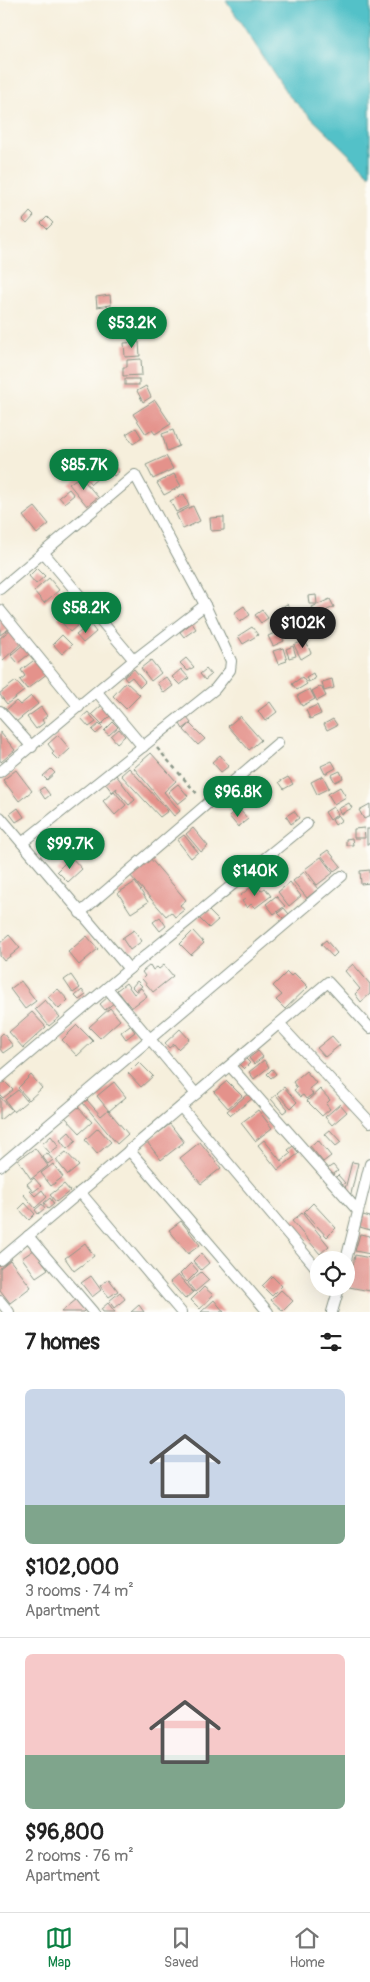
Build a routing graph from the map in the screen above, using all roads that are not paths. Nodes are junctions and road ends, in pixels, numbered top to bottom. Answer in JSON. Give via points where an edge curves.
{"nodes":[{"id":1,"x":43,"y":552,"type":"junction"},
{"id":2,"x":0,"y":589,"type":"edge"},
{"id":3,"x":205,"y":605,"type":"junction"},
{"id":4,"x":0,"y":610,"type":"edge"},
{"id":5,"x":134,"y":660,"type":"junction"},
{"id":6,"x":97,"y":692,"type":"junction"},
{"id":7,"x":79,"y":707,"type":"junction"},
{"id":8,"x":0,"y":711,"type":"edge"},
{"id":9,"x":278,"y":743,"type":"dead end"},
{"id":10,"x":147,"y":744,"type":"junction"},
{"id":11,"x":32,"y":747,"type":"junction"},
{"id":12,"x":0,"y":772,"type":"edge"},
{"id":13,"x":0,"y":817,"type":"edge"},
{"id":14,"x":307,"y":824,"type":"dead end"},
{"id":15,"x":22,"y":843,"type":"junction"},
{"id":16,"x":342,"y":876,"type":"dead end"},
{"id":17,"x":80,"y":913,"type":"junction"},
{"id":18,"x":130,"y":969,"type":"junction"},
{"id":19,"x":107,"y":988,"type":"junction"},
{"id":20,"x":279,"y":1024,"type":"junction"},
{"id":21,"x":370,"y":1028,"type":"edge"},
{"id":22,"x":150,"y":1038,"type":"junction"},
{"id":23,"x":230,"y":1066,"type":"junction"},
{"id":24,"x":0,"y":1078,"type":"edge"},
{"id":25,"x":196,"y":1094,"type":"junction"},
{"id":26,"x":181,"y":1107,"type":"junction"},
{"id":27,"x":370,"y":1122,"type":"edge"},
{"id":28,"x":130,"y":1150,"type":"junction"},
{"id":29,"x":370,"y":1164,"type":"edge"},
{"id":30,"x":0,"y":1166,"type":"edge"},
{"id":31,"x":80,"y":1192,"type":"junction"},
{"id":32,"x":358,"y":1211,"type":"junction"},
{"id":33,"x":28,"y":1236,"type":"junction"},
{"id":34,"x":348,"y":1251,"type":"edge"},
{"id":35,"x":0,"y":1260,"type":"edge"},
{"id":36,"x":310,"y":1260,"type":"edge"},
{"id":37,"x":335,"y":1296,"type":"edge"},
{"id":38,"x":0,"y":1301,"type":"edge"},
{"id":39,"x":10,"y":1312,"type":"edge"},
{"id":40,"x":93,"y":1312,"type":"edge"},
{"id":41,"x":181,"y":1312,"type":"edge"},
{"id":42,"x":268,"y":1312,"type":"edge"},
{"id":43,"x":332,"y":1312,"type":"edge"}],
"edges":[{"from":1,"to":2,"type":"street"},
{"from":1,"to":3,"type":"street","via":[[135,475]]},
{"from":1,"to":5,"type":"street"},
{"from":3,"to":5,"type":"street"},
{"from":3,"to":10,"type":"street","via":[[227,649],[230,670],[215,689]]},
{"from":4,"to":7,"type":"street"},
{"from":5,"to":6,"type":"street"},
{"from":6,"to":7,"type":"street"},
{"from":6,"to":10,"type":"street"},
{"from":7,"to":11,"type":"street"},
{"from":8,"to":11,"type":"street"},
{"from":9,"to":17,"type":"street"},
{"from":10,"to":15,"type":"street"},
{"from":11,"to":12,"type":"street"},
{"from":13,"to":15,"type":"street"},
{"from":14,"to":18,"type":"street"},
{"from":15,"to":17,"type":"street"},
{"from":16,"to":22,"type":"street"},
{"from":17,"to":18,"type":"street"},
{"from":18,"to":19,"type":"street"},
{"from":19,"to":22,"type":"street"},
{"from":19,"to":24,"type":"street"},
{"from":20,"to":21,"type":"street","via":[[328,982]]},
{"from":20,"to":23,"type":"street"},
{"from":20,"to":27,"type":"street"},
{"from":22,"to":25,"type":"street"},
{"from":22,"to":30,"type":"street"},
{"from":23,"to":25,"type":"street"},
{"from":23,"to":32,"type":"street"},
{"from":25,"to":26,"type":"street"},
{"from":26,"to":28,"type":"street"},
{"from":26,"to":36,"type":"street"},
{"from":28,"to":31,"type":"street"},
{"from":28,"to":42,"type":"street"},
{"from":29,"to":32,"type":"street"},
{"from":31,"to":33,"type":"street"},
{"from":31,"to":41,"type":"street"},
{"from":32,"to":34,"type":"street"},
{"from":33,"to":35,"type":"street"},
{"from":33,"to":40,"type":"street"},
{"from":37,"to":43,"type":"street"},
{"from":38,"to":39,"type":"street"}]}
